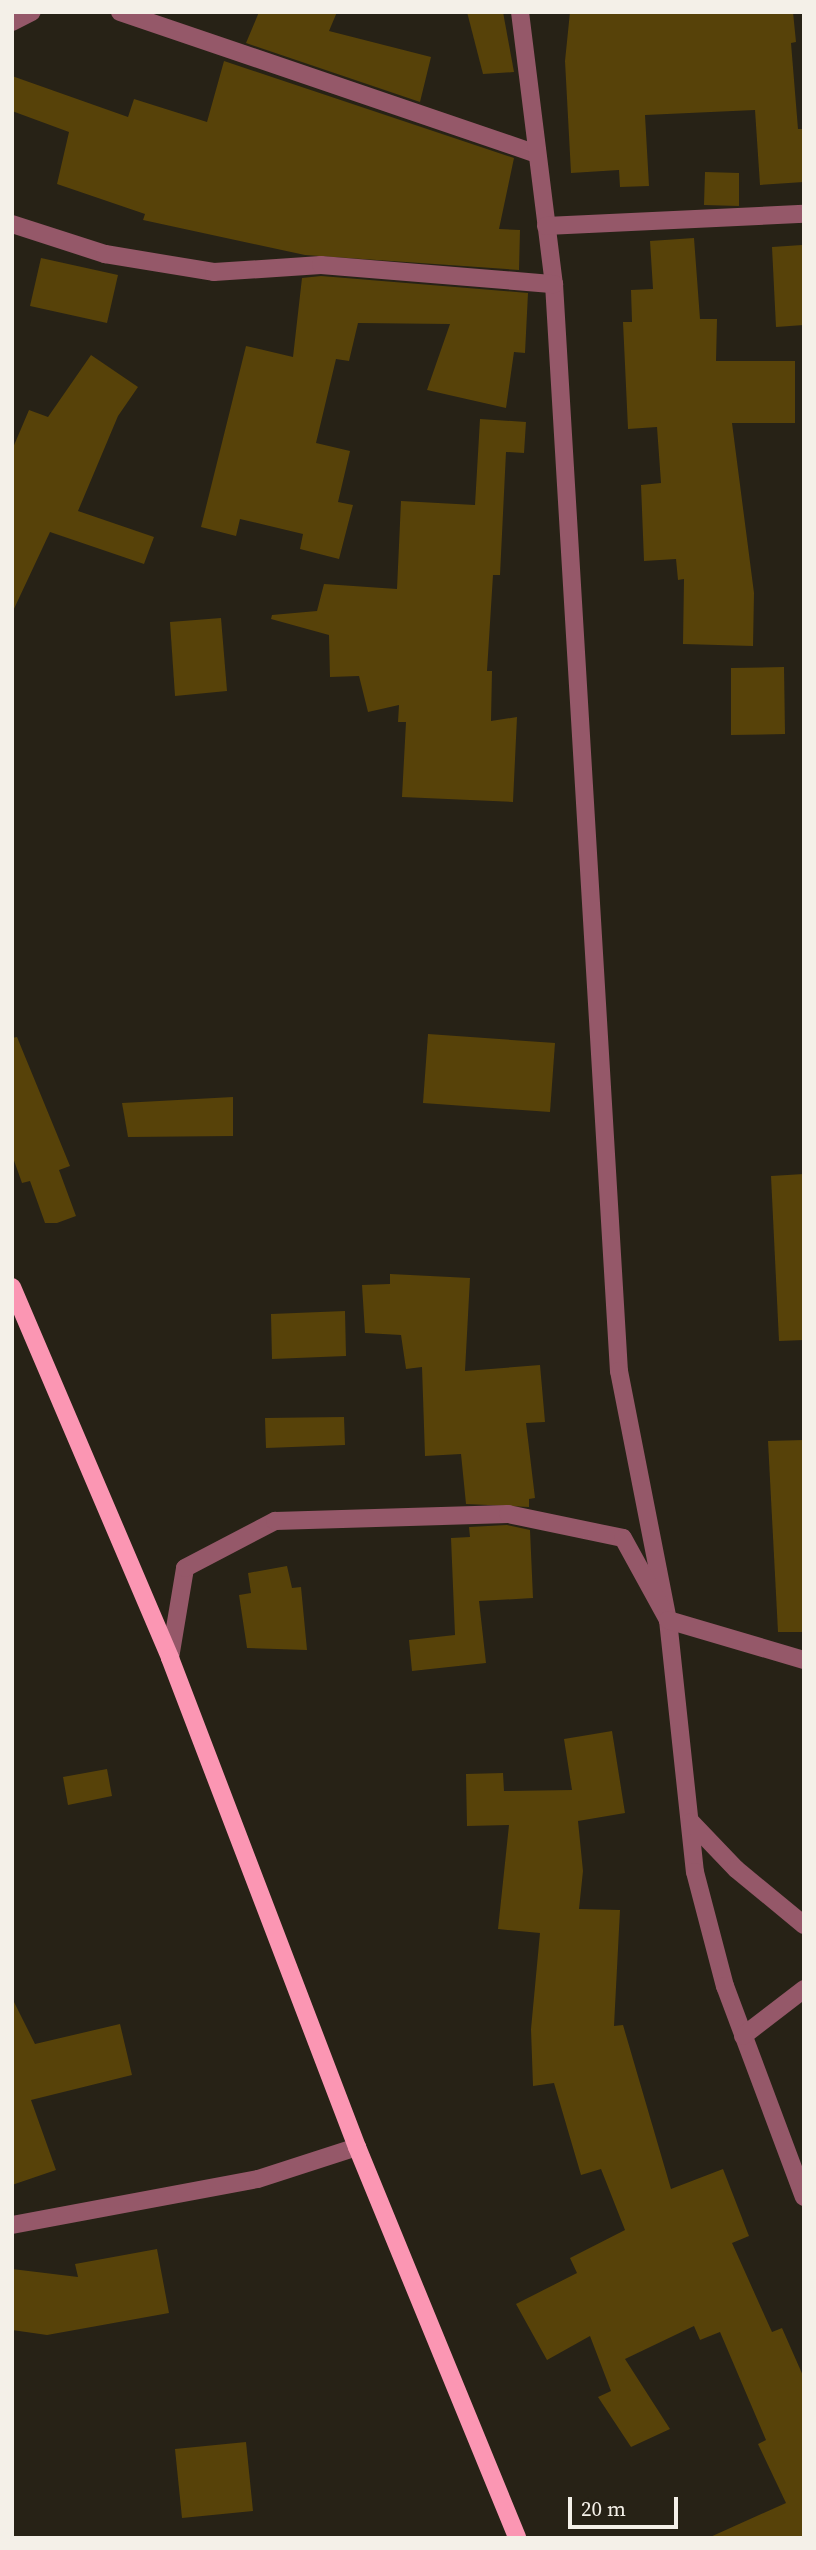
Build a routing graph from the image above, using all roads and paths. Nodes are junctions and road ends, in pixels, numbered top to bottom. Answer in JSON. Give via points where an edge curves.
{"nodes":[{"id":1,"x":32,"y":12,"type":"edge"},
{"id":2,"x":120,"y":12,"type":"edge"},
{"id":3,"x":520,"y":12,"type":"edge"},
{"id":4,"x":12,"y":22,"type":"edge"},
{"id":5,"x":535,"y":153,"type":"junction"},
{"id":6,"x":804,"y":214,"type":"edge"},
{"id":7,"x":12,"y":224,"type":"edge"},
{"id":8,"x":545,"y":226,"type":"junction"},
{"id":9,"x":554,"y":284,"type":"junction"},
{"id":10,"x":12,"y":1287,"type":"edge"},
{"id":11,"x":668,"y":1620,"type":"junction"},
{"id":12,"x":170,"y":1658,"type":"junction"},
{"id":13,"x":804,"y":1660,"type":"edge"},
{"id":14,"x":691,"y":1822,"type":"junction"},
{"id":15,"x":804,"y":1924,"type":"edge"},
{"id":16,"x":804,"y":1989,"type":"edge"},
{"id":17,"x":743,"y":2036,"type":"junction"},
{"id":18,"x":357,"y":2147,"type":"junction"},
{"id":19,"x":804,"y":2197,"type":"edge"},
{"id":20,"x":12,"y":2225,"type":"edge"},
{"id":21,"x":517,"y":2538,"type":"edge"}],
"edges":[{"from":1,"to":4,"type":"street"},
{"from":2,"to":5,"type":"street"},
{"from":3,"to":5,"type":"street"},
{"from":5,"to":8,"type":"street"},
{"from":6,"to":8,"type":"street"},
{"from":7,"to":9,"type":"street","via":[[105,254],[214,272],[321,265]]},
{"from":8,"to":9,"type":"street"},
{"from":9,"to":11,"type":"street","via":[[574,681],[619,1371]]},
{"from":10,"to":12,"type":"main road"},
{"from":11,"to":12,"type":"street","via":[[623,1538],[508,1514],[275,1521],[186,1568]]},
{"from":11,"to":13,"type":"street"},
{"from":11,"to":14,"type":"street"},
{"from":12,"to":18,"type":"main road"},
{"from":14,"to":15,"type":"street","via":[[736,1869]]},
{"from":14,"to":17,"type":"street","via":[[695,1872]]},
{"from":16,"to":17,"type":"street"},
{"from":17,"to":19,"type":"street"},
{"from":18,"to":20,"type":"street","via":[[258,2179]]},
{"from":18,"to":21,"type":"main road"}]}
